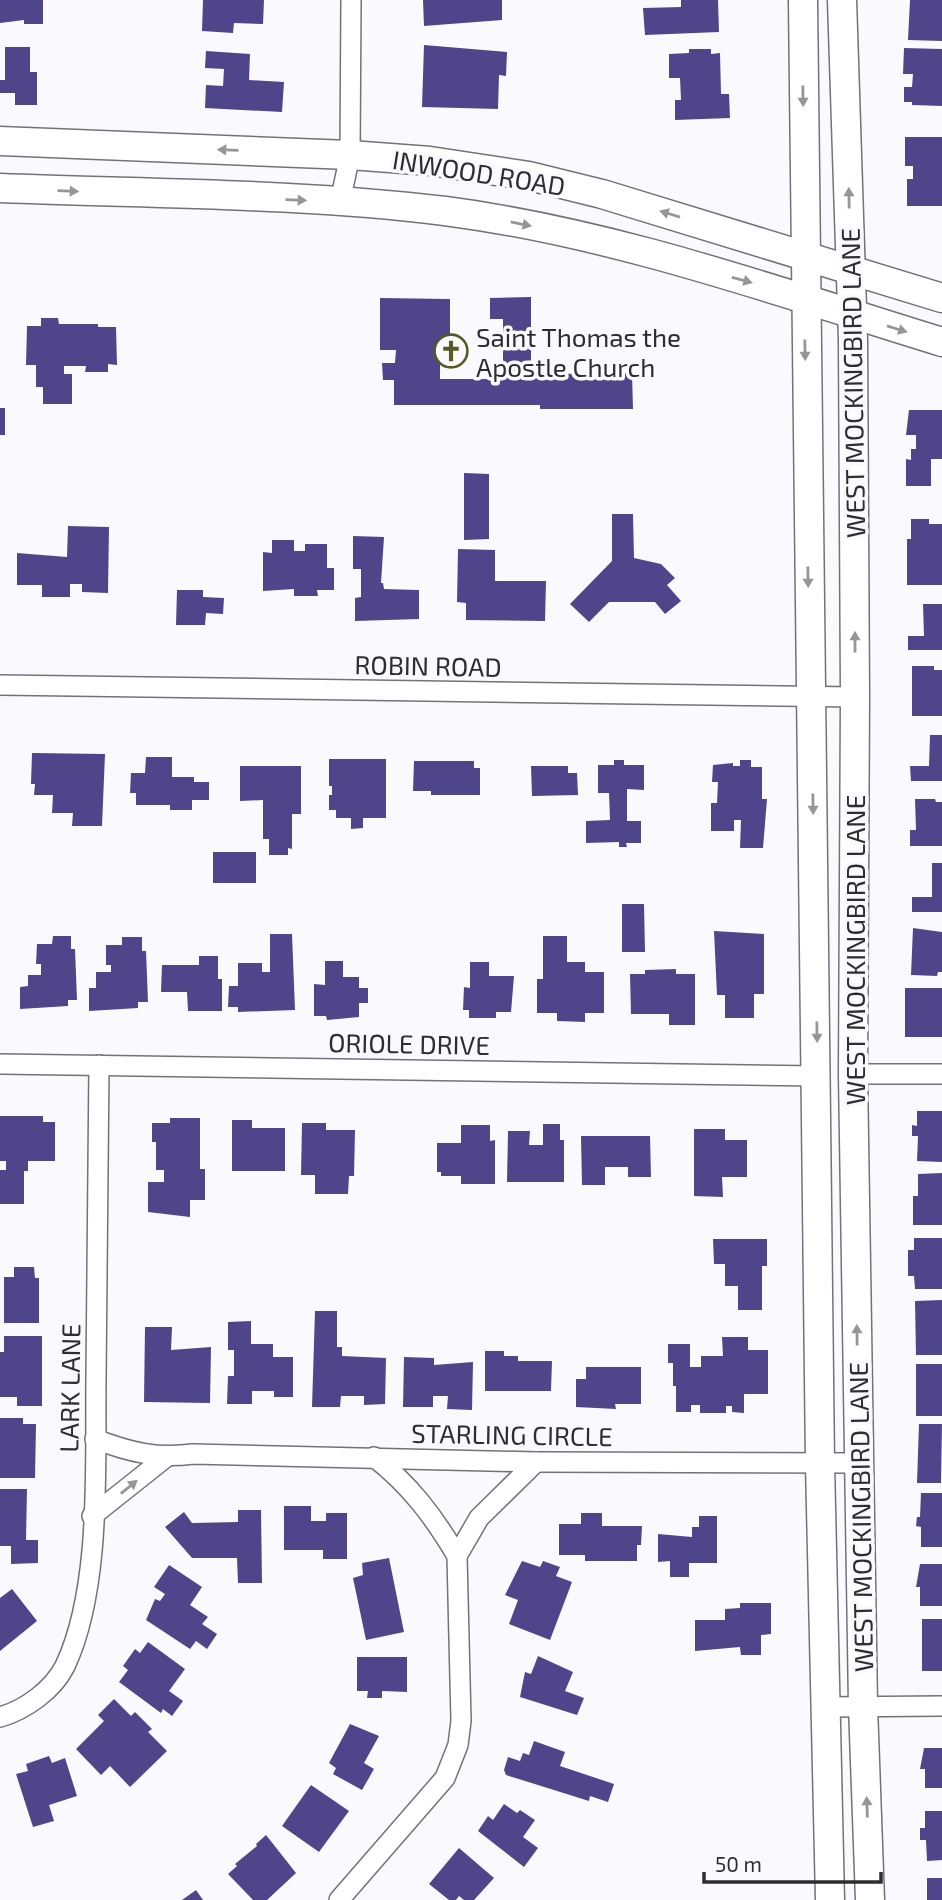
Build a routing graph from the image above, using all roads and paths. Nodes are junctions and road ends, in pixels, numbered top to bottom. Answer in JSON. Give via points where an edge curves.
{"nodes":[{"id":1,"x":351,"y":0,"type":"edge"},
{"id":2,"x":803,"y":0,"type":"edge"},
{"id":3,"x":842,"y":0,"type":"edge"},
{"id":4,"x":0,"y":141,"type":"edge"},
{"id":5,"x":350,"y":155,"type":"junction"},
{"id":6,"x":0,"y":188,"type":"edge"},
{"id":7,"x":340,"y":202,"type":"junction"},
{"id":8,"x":805,"y":257,"type":"junction"},
{"id":9,"x":851,"y":272,"type":"junction"},
{"id":10,"x":804,"y":298,"type":"junction"},
{"id":11,"x":942,"y":298,"type":"edge"},
{"id":12,"x":852,"y":315,"type":"junction"},
{"id":13,"x":942,"y":342,"type":"edge"},
{"id":14,"x":0,"y":685,"type":"edge"},
{"id":15,"x":810,"y":697,"type":"junction"},
{"id":16,"x":855,"y":697,"type":"junction"},
{"id":17,"x":0,"y":1064,"type":"edge"},
{"id":18,"x":99,"y":1065,"type":"junction"},
{"id":19,"x":853,"y":1074,"type":"junction"},
{"id":20,"x":942,"y":1074,"type":"edge"},
{"id":21,"x":818,"y":1076,"type":"junction"},
{"id":22,"x":95,"y":1439,"type":"junction"},
{"id":23,"x":374,"y":1457,"type":"junction"},
{"id":24,"x":164,"y":1458,"type":"junction"},
{"id":25,"x":536,"y":1462,"type":"junction"},
{"id":26,"x":859,"y":1463,"type":"junction"},
{"id":27,"x":820,"y":1464,"type":"junction"},
{"id":28,"x":92,"y":1516,"type":"junction"},
{"id":29,"x":457,"y":1556,"type":"junction"},
{"id":30,"x":863,"y":1706,"type":"junction"},
{"id":31,"x":942,"y":1706,"type":"edge"},
{"id":32,"x":825,"y":1707,"type":"junction"},
{"id":33,"x":0,"y":1717,"type":"edge"},
{"id":34,"x":339,"y":1900,"type":"edge"},
{"id":35,"x":830,"y":1900,"type":"edge"},
{"id":36,"x":870,"y":1900,"type":"edge"}],
"edges":[{"from":1,"to":5,"type":"street"},
{"from":2,"to":8,"type":"main road","name":"WEST MOCKINGBIRD LANE","one_way":true},
{"from":9,"to":3,"type":"main road","name":"WEST MOCKINGBIRD LANE","one_way":true},
{"from":5,"to":4,"type":"main road","name":"INWOOD ROAD","one_way":true},
{"from":5,"to":7,"type":"street"},
{"from":8,"to":5,"type":"main road","name":"INWOOD ROAD","one_way":true,"via":[[529,176]]},
{"from":6,"to":7,"type":"main road","name":"INWOOD ROAD","one_way":true},
{"from":7,"to":10,"type":"main road","name":"INWOOD ROAD","one_way":true,"via":[[518,223]]},
{"from":8,"to":9,"type":"main road","name":"INWOOD ROAD"},
{"from":8,"to":10,"type":"main road","name":"WEST MOCKINGBIRD LANE"},
{"from":9,"to":11,"type":"main road","name":"INWOOD ROAD"},
{"from":9,"to":12,"type":"main road","name":"WEST MOCKINGBIRD LANE"},
{"from":10,"to":12,"type":"main road","name":"INWOOD ROAD"},
{"from":10,"to":15,"type":"main road","name":"WEST MOCKINGBIRD LANE","one_way":true},
{"from":12,"to":13,"type":"main road","name":"INWOOD ROAD","one_way":true},
{"from":16,"to":12,"type":"main road","name":"WEST MOCKINGBIRD LANE","one_way":true},
{"from":14,"to":15,"type":"street","name":"ROBIN ROAD"},
{"from":15,"to":16,"type":"street","name":"ROBIN ROAD"},
{"from":15,"to":21,"type":"main road","name":"WEST MOCKINGBIRD LANE","one_way":true},
{"from":16,"to":19,"type":"main road","name":"WEST MOCKINGBIRD LANE"},
{"from":17,"to":18,"type":"street","name":"ORIOLE DRIVE"},
{"from":18,"to":21,"type":"street","name":"ORIOLE DRIVE"},
{"from":18,"to":22,"type":"street","name":"LARK LANE"},
{"from":19,"to":20,"type":"street"},
{"from":19,"to":21,"type":"main road"},
{"from":26,"to":19,"type":"main road","name":"WEST MOCKINGBIRD LANE","one_way":true},
{"from":21,"to":27,"type":"main road","name":"WEST MOCKINGBIRD LANE"},
{"from":22,"to":24,"type":"street","name":"STARLING CIRCLE"},
{"from":22,"to":28,"type":"street","name":"LARK LANE"},
{"from":23,"to":24,"type":"street","name":"STARLING CIRCLE","via":[[193,1454]]},
{"from":23,"to":25,"type":"street","name":"STARLING CIRCLE"},
{"from":23,"to":29,"type":"street","via":[[401,1478],[433,1515]]},
{"from":28,"to":24,"type":"street","one_way":true},
{"from":25,"to":27,"type":"street","name":"STARLING CIRCLE"},
{"from":25,"to":29,"type":"street","via":[[479,1518]]},
{"from":26,"to":27,"type":"street","name":"STARLING CIRCLE"},
{"from":26,"to":30,"type":"main road","name":"WEST MOCKINGBIRD LANE"},
{"from":27,"to":32,"type":"main road","name":"WEST MOCKINGBIRD LANE"},
{"from":28,"to":33,"type":"street","name":"LARK LANE","via":[[81,1620],[64,1668],[37,1699]]},
{"from":29,"to":34,"type":"street","via":[[458,1745],[439,1786]]},
{"from":30,"to":31,"type":"street"},
{"from":30,"to":32,"type":"street"},
{"from":36,"to":30,"type":"main road","name":"WEST MOCKINGBIRD LANE","one_way":true},
{"from":32,"to":35,"type":"main road","name":"WEST MOCKINGBIRD LANE"}]}
